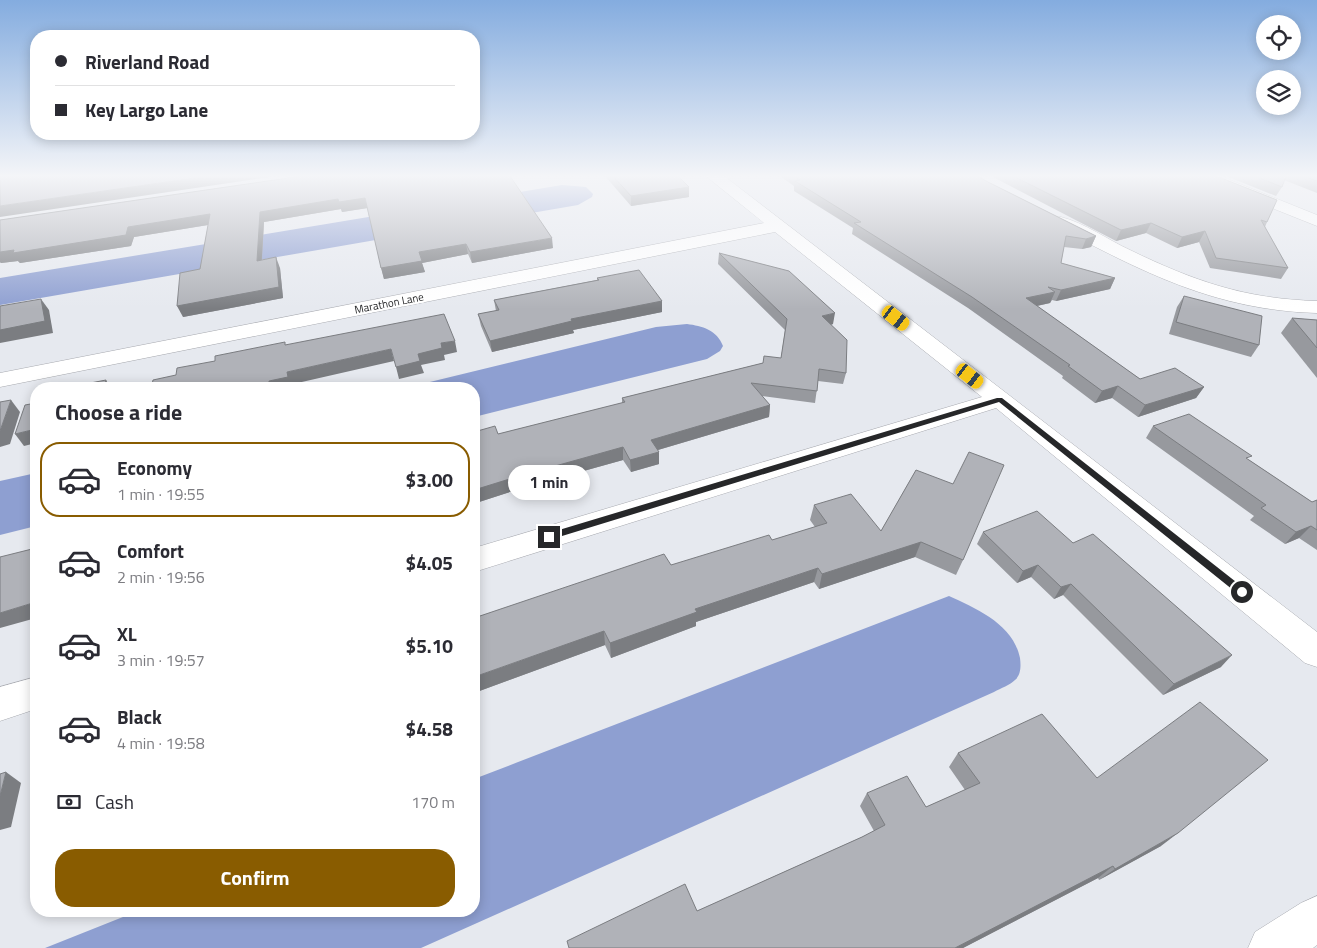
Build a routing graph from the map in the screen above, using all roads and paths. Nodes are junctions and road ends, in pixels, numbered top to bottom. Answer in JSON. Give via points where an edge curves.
{"nodes":[{"id":1,"x":771,"y":220,"type":"edge"},
{"id":2,"x":1058,"y":220,"type":"edge"},
{"id":3,"x":778,"y":226,"type":"junction"},
{"id":4,"x":1317,"y":307,"type":"edge"},
{"id":5,"x":0,"y":380,"type":"edge"},
{"id":6,"x":1000,"y":399,"type":"junction"},
{"id":7,"x":480,"y":558,"type":"edge"},
{"id":8,"x":1317,"y":652,"type":"edge"},
{"id":9,"x":30,"y":695,"type":"edge"},
{"id":10,"x":0,"y":704,"type":"edge"},
{"id":11,"x":1317,"y":919,"type":"edge"},
{"id":12,"x":1272,"y":948,"type":"edge"}],
"edges":[{"from":1,"to":3,"type":"street"},
{"from":2,"to":4,"type":"street","via":[[1149,268],[1200,289],[1289,308]]},
{"from":3,"to":5,"type":"street","name":"Marathon Lane"},
{"from":3,"to":6,"type":"street"},
{"from":6,"to":7,"type":"street"},
{"from":6,"to":8,"type":"street"},
{"from":9,"to":10,"type":"street"},
{"from":11,"to":12,"type":"street"}]}
